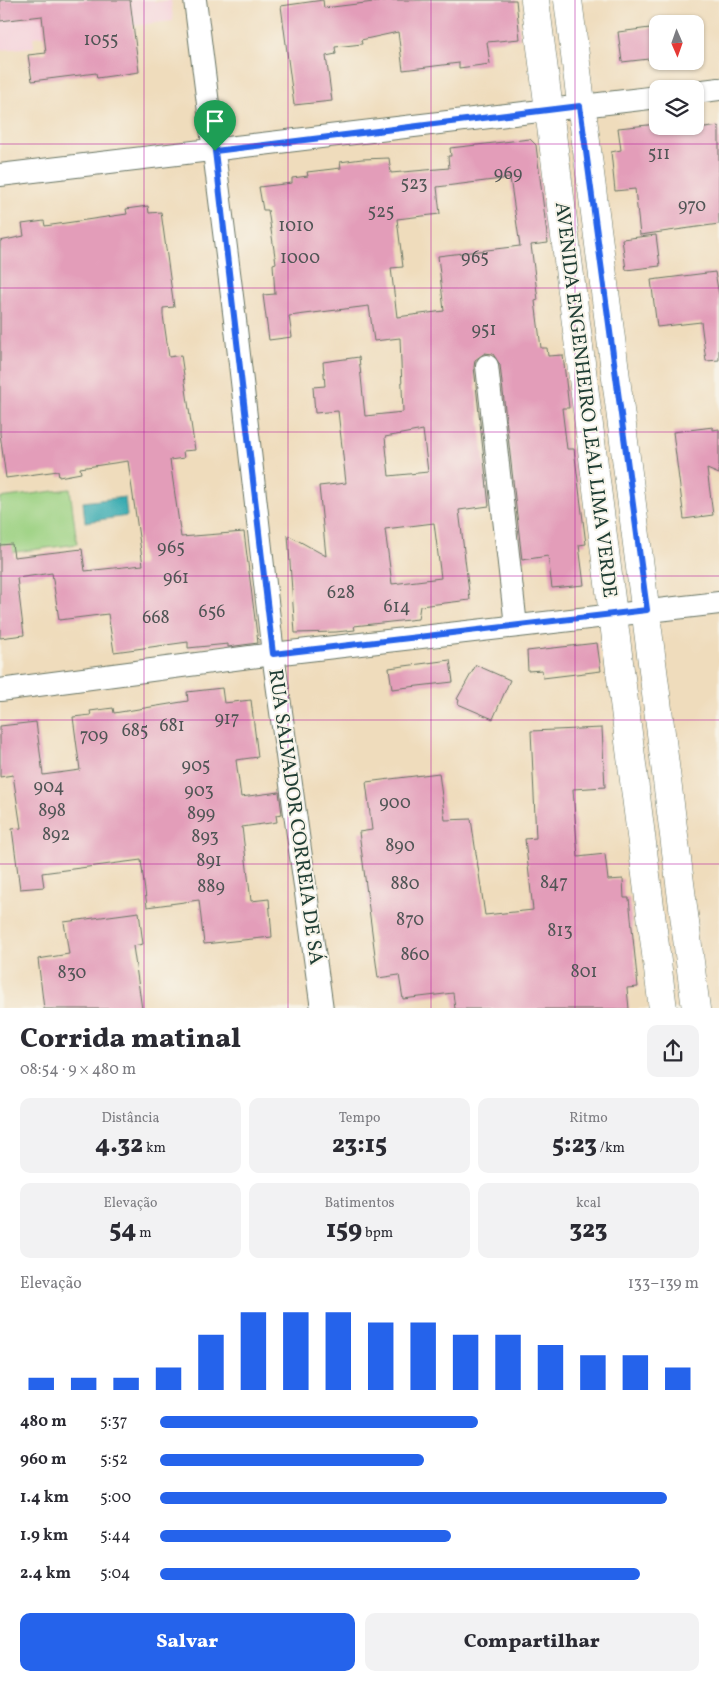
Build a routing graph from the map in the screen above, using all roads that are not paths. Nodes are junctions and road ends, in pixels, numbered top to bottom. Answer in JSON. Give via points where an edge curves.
{"nodes":[{"id":1,"x":195,"y":0,"type":"edge"},
{"id":2,"x":535,"y":0,"type":"edge"},
{"id":3,"x":568,"y":0,"type":"edge"},
{"id":4,"x":719,"y":89,"type":"edge"},
{"id":5,"x":704,"y":91,"type":"edge"},
{"id":6,"x":649,"y":98,"type":"edge"},
{"id":7,"x":580,"y":106,"type":"junction"},
{"id":8,"x":548,"y":110,"type":"junction"},
{"id":9,"x":215,"y":151,"type":"junction"},
{"id":10,"x":0,"y":175,"type":"edge"},
{"id":11,"x":487,"y":366,"type":"dead end"},
{"id":12,"x":719,"y":603,"type":"edge"},
{"id":13,"x":647,"y":610,"type":"junction"},
{"id":14,"x":613,"y":616,"type":"junction"},
{"id":15,"x":516,"y":626,"type":"junction"},
{"id":16,"x":273,"y":654,"type":"junction"},
{"id":17,"x":0,"y":690,"type":"edge"},
{"id":18,"x":322,"y":1008,"type":"edge"},
{"id":19,"x":663,"y":1008,"type":"edge"},
{"id":20,"x":696,"y":1008,"type":"edge"}],
"edges":[{"from":1,"to":9,"type":"street","name":"RUA SALVADOR CORREIA DE SÁ"},
{"from":2,"to":8,"type":"main road","name":"AVENIDA ENGENHEIRO LEAL LIMA VERDE"},
{"from":3,"to":7,"type":"main road","name":"AVENIDA ENGENHEIRO LEAL LIMA VERDE"},
{"from":4,"to":5,"type":"street"},
{"from":6,"to":7,"type":"street"},
{"from":7,"to":8,"type":"street"},
{"from":7,"to":13,"type":"main road","name":"AVENIDA ENGENHEIRO LEAL LIMA VERDE"},
{"from":8,"to":9,"type":"street"},
{"from":8,"to":14,"type":"main road","name":"AVENIDA ENGENHEIRO LEAL LIMA VERDE"},
{"from":9,"to":10,"type":"street"},
{"from":9,"to":16,"type":"street","name":"RUA SALVADOR CORREIA DE SÁ"},
{"from":11,"to":15,"type":"street"},
{"from":12,"to":13,"type":"street"},
{"from":13,"to":14,"type":"street"},
{"from":13,"to":20,"type":"main road","name":"AVENIDA ENGENHEIRO LEAL LIMA VERDE"},
{"from":14,"to":15,"type":"street"},
{"from":14,"to":19,"type":"main road","name":"AVENIDA ENGENHEIRO LEAL LIMA VERDE"},
{"from":15,"to":16,"type":"street"},
{"from":16,"to":17,"type":"street"},
{"from":16,"to":18,"type":"street","name":"RUA SALVADOR CORREIA DE SÁ"}]}
